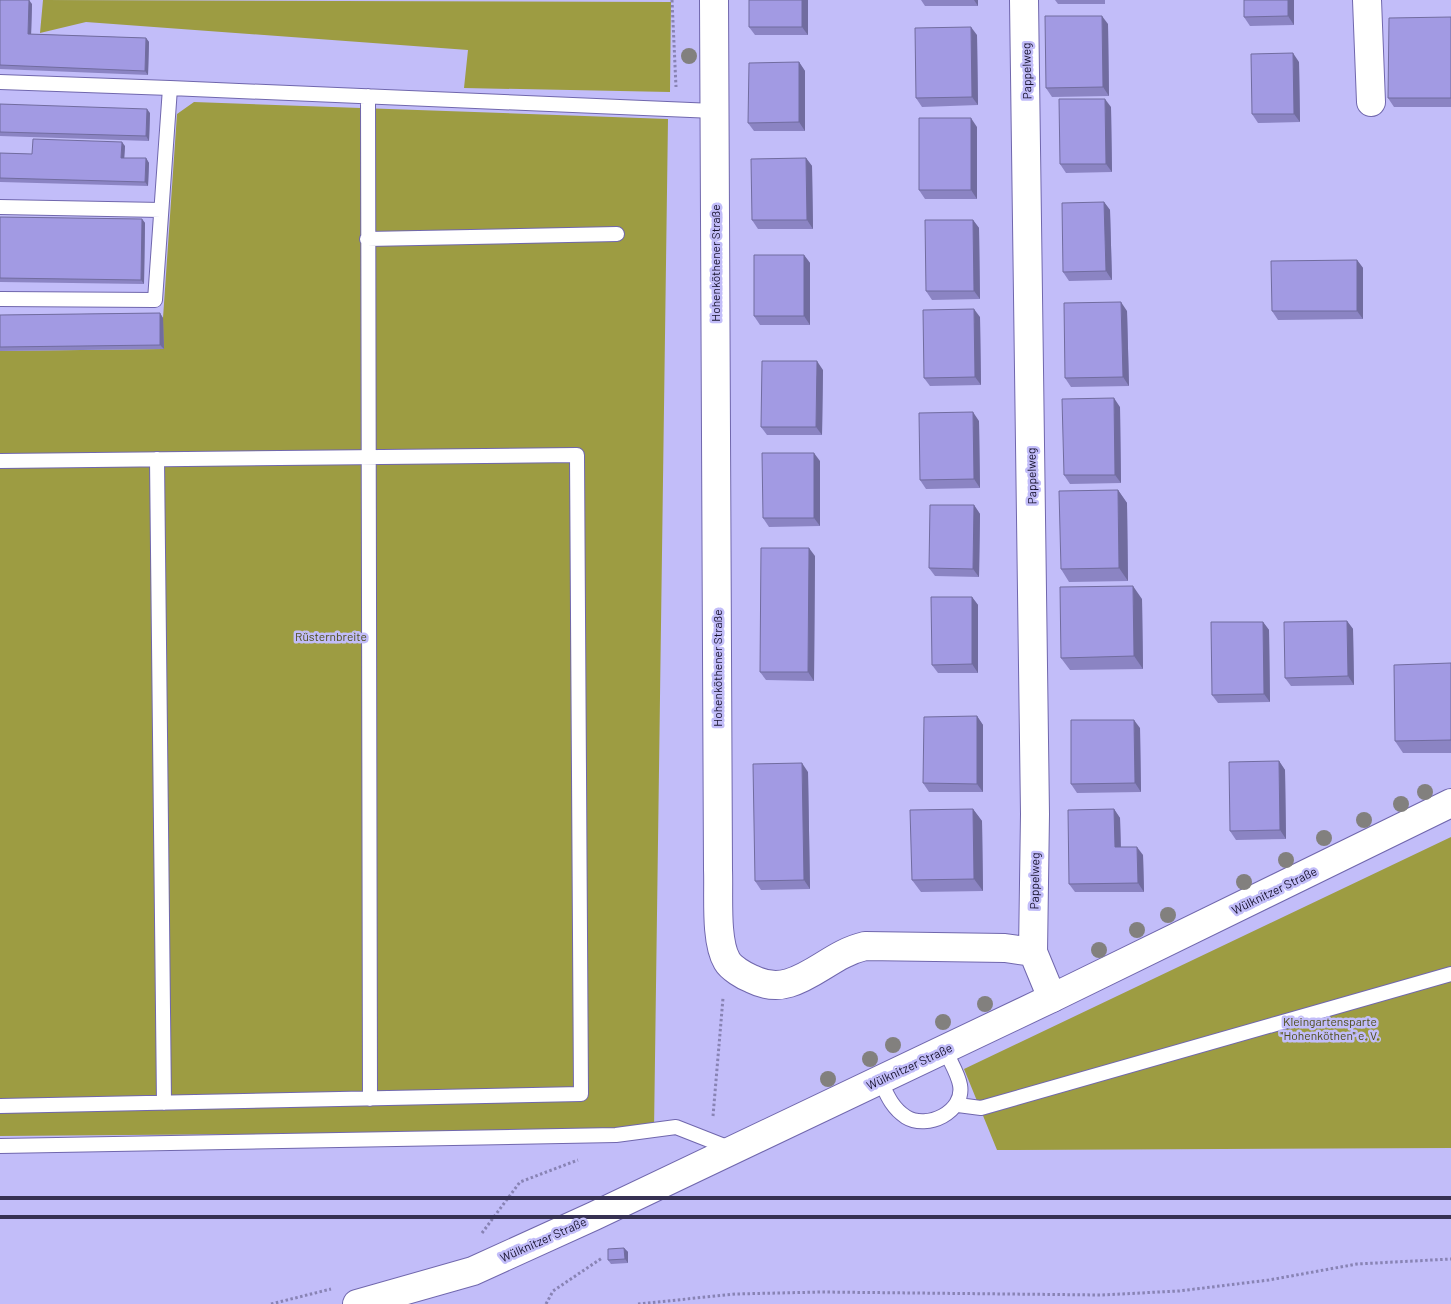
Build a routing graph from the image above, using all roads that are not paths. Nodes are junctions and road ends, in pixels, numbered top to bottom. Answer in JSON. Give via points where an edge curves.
{"nodes":[{"id":1,"x":714,"y":0,"type":"edge"},
{"id":2,"x":1024,"y":0,"type":"edge"},
{"id":3,"x":1368,"y":0,"type":"edge"},
{"id":4,"x":0,"y":82,"type":"edge"},
{"id":5,"x":170,"y":88,"type":"junction"},
{"id":6,"x":368,"y":96,"type":"junction"},
{"id":7,"x":1371,"y":102,"type":"dead end"},
{"id":8,"x":714,"y":111,"type":"junction"},
{"id":9,"x":0,"y":207,"type":"edge"},
{"id":10,"x":161,"y":210,"type":"junction"},
{"id":11,"x":617,"y":234,"type":"dead end"},
{"id":12,"x":367,"y":239,"type":"junction"},
{"id":13,"x":0,"y":299,"type":"edge"},
{"id":14,"x":369,"y":458,"type":"junction"},
{"id":15,"x":157,"y":459,"type":"junction"},
{"id":16,"x":0,"y":461,"type":"edge"},
{"id":17,"x":1451,"y":803,"type":"edge"},
{"id":18,"x":1033,"y":952,"type":"junction"},
{"id":19,"x":1451,"y":974,"type":"edge"},
{"id":20,"x":1052,"y":998,"type":"junction"},
{"id":21,"x":944,"y":1050,"type":"junction"},
{"id":22,"x":880,"y":1080,"type":"junction"},
{"id":23,"x":370,"y":1099,"type":"junction"},
{"id":24,"x":164,"y":1103,"type":"junction"},
{"id":25,"x":958,"y":1105,"type":"junction"},
{"id":26,"x":0,"y":1106,"type":"edge"},
{"id":27,"x":0,"y":1146,"type":"edge"},
{"id":28,"x":733,"y":1150,"type":"junction"},
{"id":29,"x":347,"y":1296,"type":"edge"}],
"edges":[{"from":1,"to":8,"type":"street","name":"Hohenköthener Straße"},
{"from":2,"to":18,"type":"street","name":"Pappelweg","via":[[1035,794]]},
{"from":3,"to":7,"type":"street"},
{"from":4,"to":5,"type":"lane"},
{"from":5,"to":6,"type":"lane"},
{"from":5,"to":10,"type":"lane"},
{"from":6,"to":8,"type":"lane"},
{"from":6,"to":12,"type":"lane"},
{"from":8,"to":18,"type":"street","name":"Hohenköthener Straße","via":[[718,870],[722,947],[727,962],[746,977],[765,985],[788,983],[847,950],[865,946],[1004,948]]},
{"from":9,"to":10,"type":"lane"},
{"from":10,"to":13,"type":"lane","via":[[155,300]]},
{"from":11,"to":12,"type":"lane"},
{"from":12,"to":14,"type":"lane"},
{"from":14,"to":15,"type":"lane"},
{"from":14,"to":23,"type":"lane"},
{"from":14,"to":23,"type":"lane","via":[[577,456],[581,1094]]},
{"from":15,"to":16,"type":"lane"},
{"from":15,"to":24,"type":"lane"},
{"from":17,"to":20,"type":"street","name":"Wülknitzer Straße"},
{"from":18,"to":20,"type":"street"},
{"from":19,"to":25,"type":"lane","via":[[981,1108]]},
{"from":20,"to":21,"type":"street","name":"Wülknitzer Straße"},
{"from":21,"to":22,"type":"street","name":"Wülknitzer Straße"},
{"from":21,"to":25,"type":"lane","via":[[960,1085]]},
{"from":22,"to":25,"type":"lane","via":[[891,1104],[908,1118],[928,1120],[947,1115]]},
{"from":22,"to":28,"type":"street","name":"Wülknitzer Straße"},
{"from":23,"to":24,"type":"lane"},
{"from":24,"to":26,"type":"lane"},
{"from":27,"to":28,"type":"lane","via":[[616,1135],[676,1127]]},
{"from":28,"to":29,"type":"street","name":"Wülknitzer Straße","via":[[474,1271]]}]}
